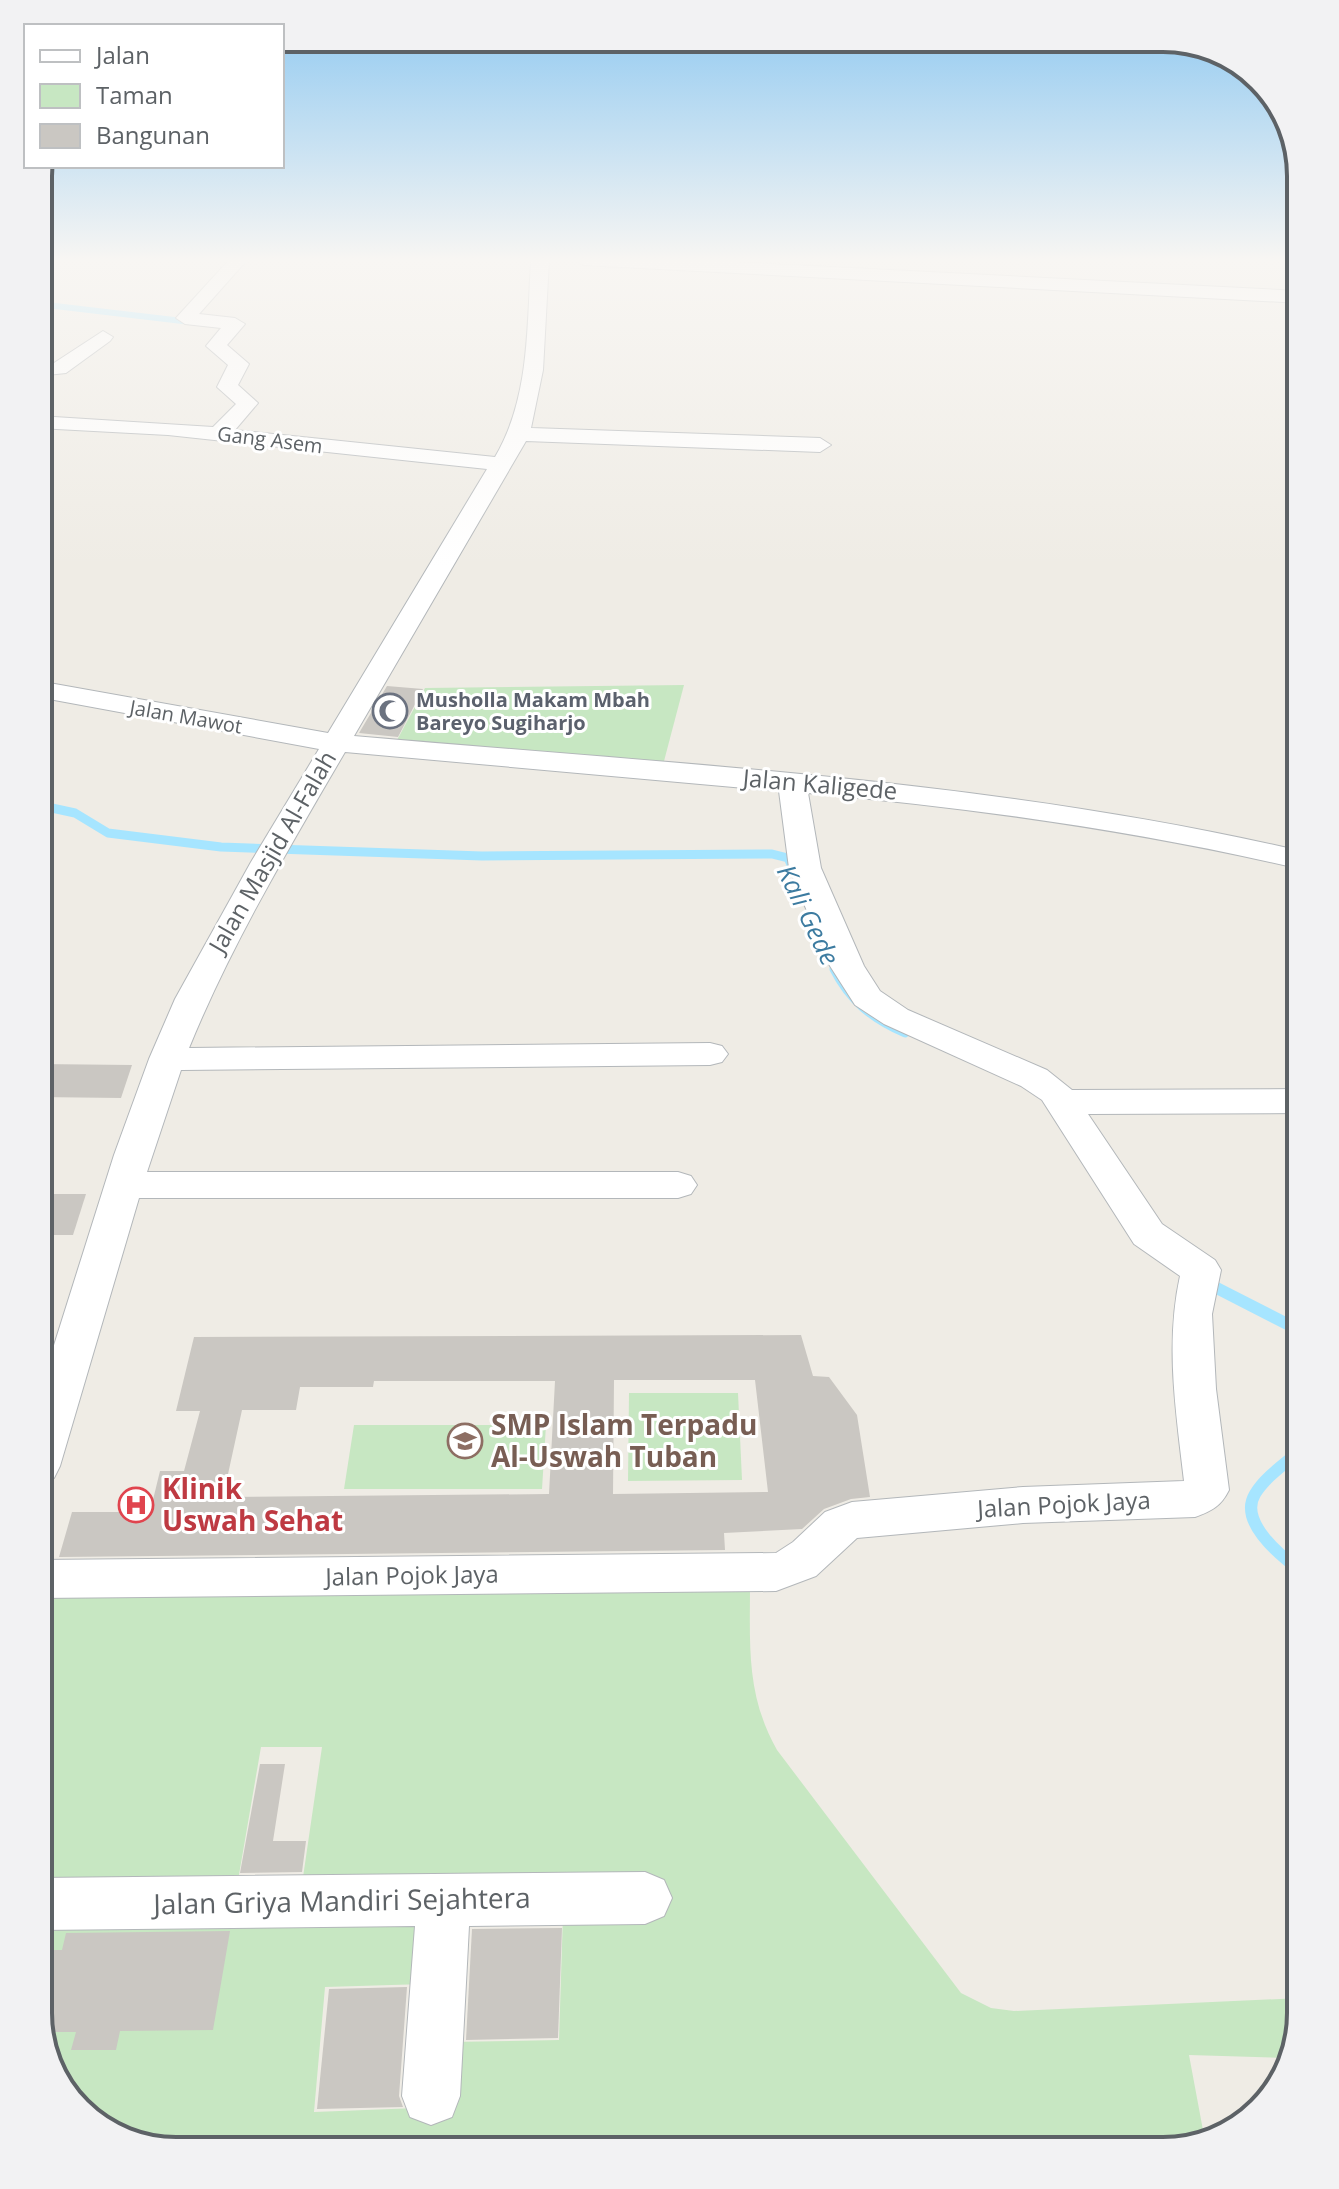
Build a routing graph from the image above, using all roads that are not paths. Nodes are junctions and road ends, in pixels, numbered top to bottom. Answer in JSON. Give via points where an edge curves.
{"nodes":[{"id":1,"x":237,"y":362,"type":"edge"},
{"id":2,"x":533,"y":362,"type":"edge"},
{"id":3,"x":52,"y":423,"type":"edge"},
{"id":4,"x":219,"y":434,"type":"junction"},
{"id":5,"x":519,"y":434,"type":"junction"},
{"id":6,"x":820,"y":445,"type":"dead end"},
{"id":7,"x":502,"y":464,"type":"junction"},
{"id":8,"x":52,"y":692,"type":"edge"},
{"id":9,"x":335,"y":743,"type":"junction"},
{"id":10,"x":792,"y":783,"type":"junction"},
{"id":11,"x":1287,"y":857,"type":"edge"},
{"id":12,"x":710,"y":1054,"type":"dead end"},
{"id":13,"x":167,"y":1059,"type":"junction"},
{"id":14,"x":1287,"y":1101,"type":"edge"},
{"id":15,"x":1065,"y":1102,"type":"junction"},
{"id":16,"x":124,"y":1185,"type":"junction"},
{"id":17,"x":678,"y":1185,"type":"dead end"},
{"id":18,"x":52,"y":1420,"type":"edge"},
{"id":19,"x":52,"y":1579,"type":"edge"},
{"id":20,"x":645,"y":1898,"type":"dead end"},
{"id":21,"x":444,"y":1900,"type":"junction"},
{"id":22,"x":52,"y":1904,"type":"edge"},
{"id":23,"x":431,"y":2096,"type":"dead end"}],
"edges":[{"from":1,"to":4,"type":"street","via":[[227,387],[248,403]]},
{"from":2,"to":5,"type":"street","name":"Jalan Masjid Al-Falah"},
{"from":3,"to":4,"type":"street","name":"Gang Asem"},
{"from":4,"to":7,"type":"street","name":"Gang Asem"},
{"from":5,"to":6,"type":"street"},
{"from":5,"to":7,"type":"street","name":"Jalan Masjid Al-Falah"},
{"from":7,"to":9,"type":"street","name":"Jalan Masjid Al-Falah"},
{"from":8,"to":9,"type":"street","name":"Jalan Mawot"},
{"from":9,"to":10,"type":"street","name":"Jalan Kaligede"},
{"from":9,"to":13,"type":"street","name":"Jalan Masjid Al-Falah","via":[[206,969]]},
{"from":10,"to":11,"type":"street","name":"Jalan Kaligede","via":[[1049,811]]},
{"from":10,"to":15,"type":"street","name":"Jalan Pojok Jaya","via":[[805,868],[862,992],[896,1017],[1043,1083]]},
{"from":12,"to":13,"type":"street"},
{"from":13,"to":16,"type":"street","name":"Jalan Masjid Al-Falah"},
{"from":14,"to":15,"type":"street"},
{"from":15,"to":19,"type":"street","name":"Jalan Pojok Jaya","via":[[1148,1234],[1199,1268],[1192,1314],[1207,1490],[1195,1499],[1023,1505],[852,1520],[835,1529],[802,1564],[776,1572]]},
{"from":16,"to":17,"type":"street"},
{"from":16,"to":18,"type":"street","name":"Jalan Masjid Al-Falah"},
{"from":20,"to":21,"type":"street","name":"Jalan Griya Mandiri Sejahtera"},
{"from":21,"to":22,"type":"street","name":"Jalan Griya Mandiri Sejahtera"},
{"from":21,"to":23,"type":"street"}]}
